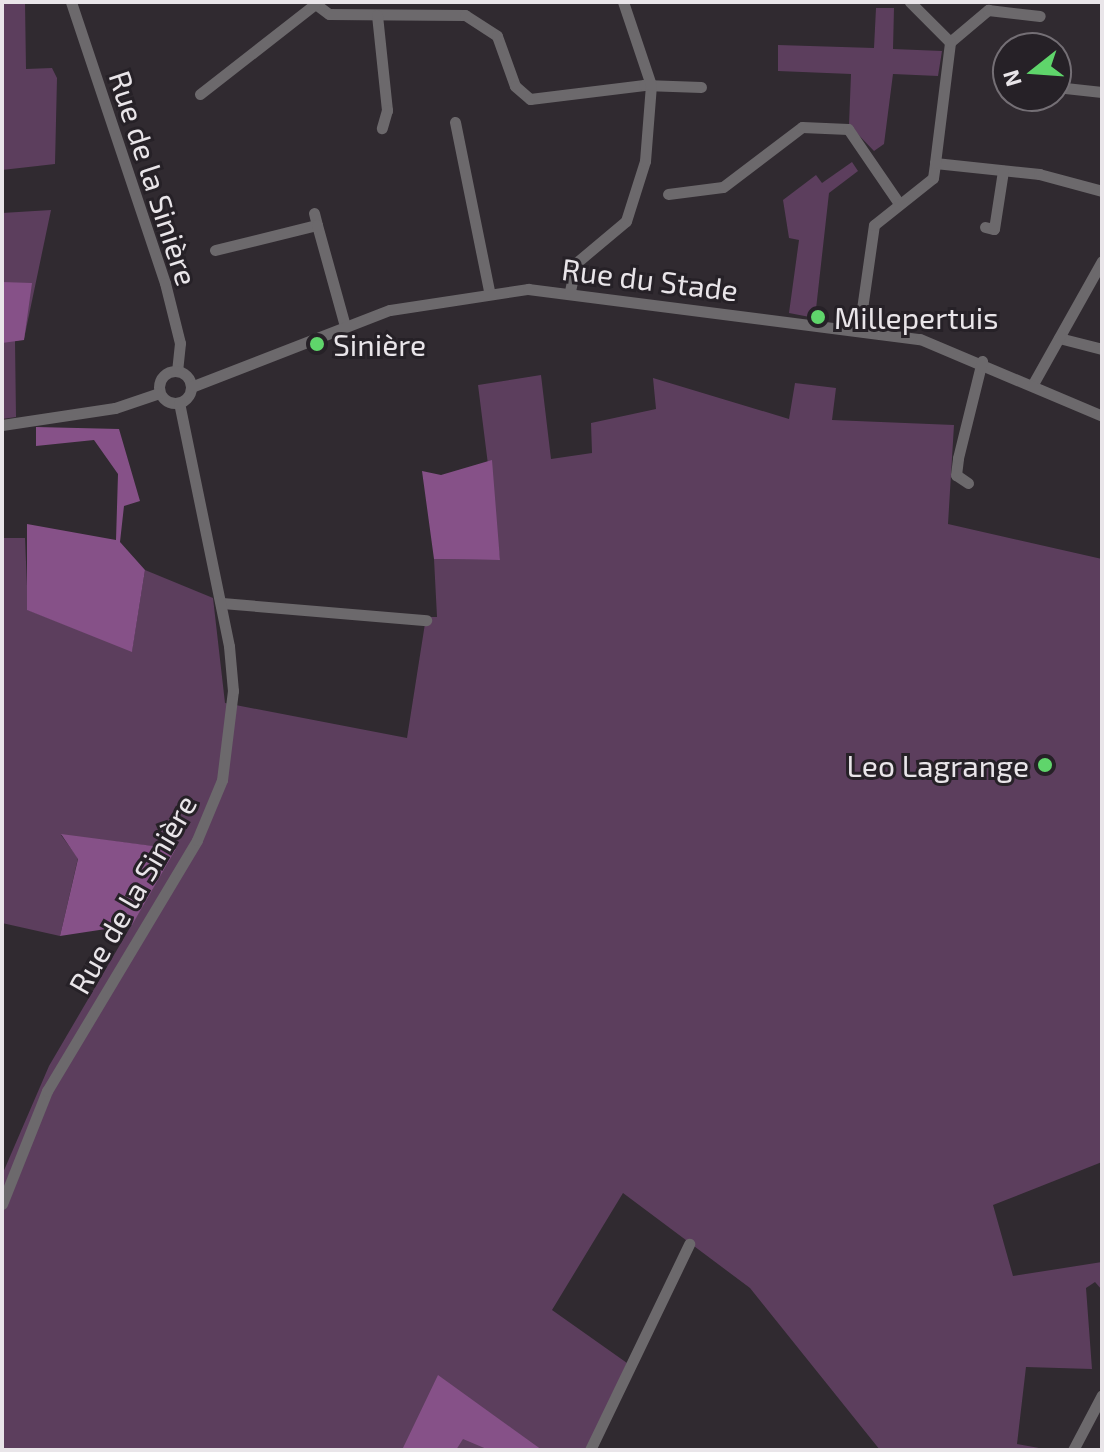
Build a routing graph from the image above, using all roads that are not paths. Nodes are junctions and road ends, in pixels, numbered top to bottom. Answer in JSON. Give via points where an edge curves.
{"nodes":[{"id":1,"x":71,"y":2,"type":"edge"},
{"id":2,"x":623,"y":2,"type":"edge"},
{"id":3,"x":910,"y":2,"type":"edge"},
{"id":4,"x":314,"y":4,"type":"edge"},
{"id":5,"x":377,"y":15,"type":"junction"},
{"id":6,"x":1040,"y":16,"type":"dead end"},
{"id":7,"x":950,"y":42,"type":"junction"},
{"id":8,"x":651,"y":85,"type":"junction"},
{"id":9,"x":701,"y":87,"type":"dead end"},
{"id":10,"x":1072,"y":89,"type":"edge"},
{"id":11,"x":1102,"y":92,"type":"edge"},
{"id":12,"x":200,"y":94,"type":"dead end"},
{"id":13,"x":455,"y":122,"type":"dead end"},
{"id":14,"x":382,"y":128,"type":"dead end"},
{"id":15,"x":935,"y":163,"type":"junction"},
{"id":16,"x":1003,"y":171,"type":"junction"},
{"id":17,"x":1102,"y":191,"type":"edge"},
{"id":18,"x":668,"y":194,"type":"dead end"},
{"id":19,"x":898,"y":202,"type":"junction"},
{"id":20,"x":985,"y":227,"type":"dead end"},
{"id":21,"x":215,"y":250,"type":"dead end"},
{"id":22,"x":1102,"y":261,"type":"edge"},
{"id":23,"x":489,"y":291,"type":"junction"},
{"id":24,"x":570,"y":291,"type":"junction"},
{"id":25,"x":345,"y":326,"type":"junction"},
{"id":26,"x":859,"y":330,"type":"junction"},
{"id":27,"x":1059,"y":338,"type":"junction"},
{"id":28,"x":1102,"y":349,"type":"edge"},
{"id":29,"x":982,"y":361,"type":"junction"},
{"id":30,"x":177,"y":371,"type":"junction"},
{"id":31,"x":1033,"y":384,"type":"junction"},
{"id":32,"x":191,"y":387,"type":"junction"},
{"id":33,"x":159,"y":393,"type":"junction"},
{"id":34,"x":179,"y":403,"type":"junction"},
{"id":35,"x":1102,"y":416,"type":"edge"},
{"id":36,"x":2,"y":425,"type":"edge"},
{"id":37,"x":968,"y":483,"type":"dead end"},
{"id":38,"x":222,"y":603,"type":"junction"},
{"id":39,"x":426,"y":620,"type":"dead end"},
{"id":40,"x":2,"y":1204,"type":"edge"},
{"id":41,"x":689,"y":1244,"type":"dead end"},
{"id":42,"x":1102,"y":1395,"type":"edge"},
{"id":43,"x":590,"y":1450,"type":"edge"},
{"id":44,"x":1073,"y":1450,"type":"edge"}],
"edges":[{"from":1,"to":30,"type":"street","name":"Rue de la Sinière","via":[[165,283],[180,343]]},
{"from":2,"to":8,"type":"street"},
{"from":3,"to":7,"type":"street"},
{"from":4,"to":5,"type":"street","via":[[329,14]]},
{"from":4,"to":12,"type":"street"},
{"from":5,"to":8,"type":"street","via":[[465,15],[485,24],[515,86],[530,99]]},
{"from":5,"to":14,"type":"street","via":[[387,110]]},
{"from":6,"to":7,"type":"street","via":[[988,10]]},
{"from":7,"to":15,"type":"street"},
{"from":8,"to":9,"type":"street"},
{"from":8,"to":24,"type":"street","via":[[637,193],[626,221],[576,263]]},
{"from":10,"to":11,"type":"street"},
{"from":13,"to":23,"type":"street"},
{"from":15,"to":16,"type":"street"},
{"from":15,"to":19,"type":"street","via":[[933,178]]},
{"from":16,"to":17,"type":"street"},
{"from":16,"to":20,"type":"street","via":[[994,229]]},
{"from":18,"to":19,"type":"street","via":[[723,187],[802,127],[848,129]]},
{"from":19,"to":26,"type":"street","via":[[874,225]]},
{"from":21,"to":25,"type":"street","via":[[315,219]]},
{"from":22,"to":27,"type":"street"},
{"from":23,"to":24,"type":"street","name":"Rue du Stade"},
{"from":23,"to":25,"type":"street","name":"Rue du Stade","via":[[418,302]]},
{"from":24,"to":26,"type":"street","name":"Rue du Stade"},
{"from":25,"to":32,"type":"street","name":"Rue du Stade"},
{"from":26,"to":29,"type":"street","name":"Rue du Stade"},
{"from":27,"to":28,"type":"street"},
{"from":27,"to":31,"type":"street"},
{"from":29,"to":31,"type":"street","name":"Rue du Stade"},
{"from":29,"to":37,"type":"street","via":[[956,475]]},
{"from":30,"to":32,"type":"street"},
{"from":30,"to":33,"type":"street","via":[[162,377]]},
{"from":31,"to":35,"type":"street","name":"Rue du Stade"},
{"from":32,"to":34,"type":"street"},
{"from":33,"to":34,"type":"street"},
{"from":33,"to":36,"type":"street","via":[[115,408]]},
{"from":34,"to":38,"type":"street","name":"Rue de la Sinière"},
{"from":38,"to":39,"type":"street"},
{"from":38,"to":40,"type":"street","name":"Rue de la Sinière","via":[[233,691],[220,787],[197,840],[47,1091]]},
{"from":41,"to":43,"type":"street"},
{"from":42,"to":44,"type":"street"}]}
